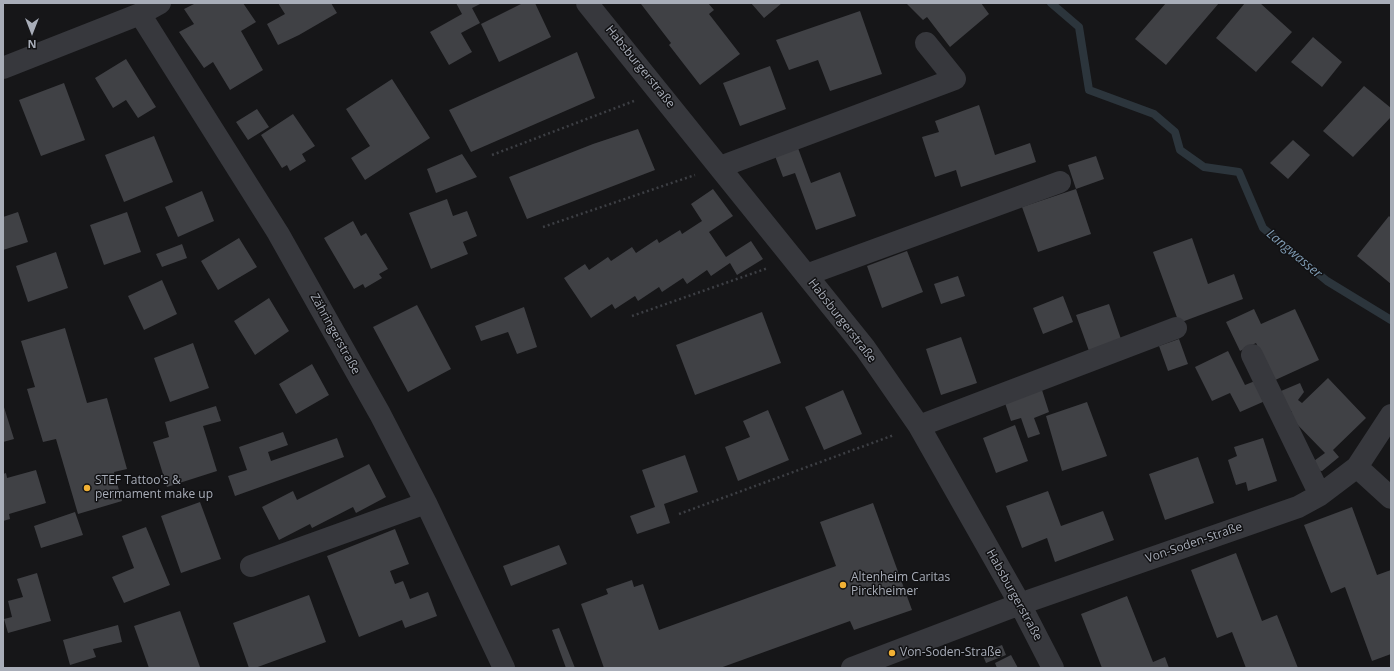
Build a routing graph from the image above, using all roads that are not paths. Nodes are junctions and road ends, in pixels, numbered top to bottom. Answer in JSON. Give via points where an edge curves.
{"nodes":[{"id":1,"x":160,"y":3,"type":"edge"},
{"id":2,"x":598,"y":7,"type":"edge"},
{"id":3,"x":140,"y":14,"type":"junction"},
{"id":4,"x":926,"y":43,"type":"dead end"},
{"id":5,"x":3,"y":68,"type":"edge"},
{"id":6,"x":720,"y":167,"type":"junction"},
{"id":7,"x":1060,"y":182,"type":"dead end"},
{"id":8,"x":799,"y":267,"type":"junction"},
{"id":9,"x":1176,"y":328,"type":"dead end"},
{"id":10,"x":1252,"y":355,"type":"dead end"},
{"id":11,"x":1391,"y":415,"type":"edge"},
{"id":12,"x":919,"y":426,"type":"junction"},
{"id":13,"x":1357,"y":467,"type":"junction"},
{"id":14,"x":1320,"y":495,"type":"junction"},
{"id":15,"x":1391,"y":498,"type":"edge"},
{"id":16,"x":426,"y":503,"type":"junction"},
{"id":17,"x":251,"y":566,"type":"dead end"},
{"id":18,"x":1020,"y":604,"type":"junction"},
{"id":19,"x":504,"y":668,"type":"edge"},
{"id":20,"x":852,"y":668,"type":"edge"},
{"id":21,"x":1053,"y":668,"type":"edge"}],
"edges":[{"from":1,"to":3,"type":"street"},
{"from":2,"to":6,"type":"street","name":"Habsburgerstraße","via":[[659,92]]},
{"from":3,"to":5,"type":"street"},
{"from":3,"to":16,"type":"street","name":"Zähringerstraße","via":[[278,233],[380,414]]},
{"from":4,"to":6,"type":"street","via":[[955,79]]},
{"from":6,"to":8,"type":"street","name":"Habsburgerstraße"},
{"from":7,"to":8,"type":"street"},
{"from":8,"to":12,"type":"street","name":"Habsburgerstraße","via":[[865,348]]},
{"from":9,"to":12,"type":"street"},
{"from":10,"to":14,"type":"street"},
{"from":11,"to":13,"type":"street","name":"Von-Soden-Straße"},
{"from":12,"to":18,"type":"street","name":"Habsburgerstraße"},
{"from":13,"to":14,"type":"street","name":"Von-Soden-Straße"},
{"from":13,"to":15,"type":"street"},
{"from":14,"to":18,"type":"street","name":"Von-Soden-Straße","via":[[1298,507]]},
{"from":16,"to":17,"type":"street"},
{"from":16,"to":19,"type":"street","name":"Zähringerstraße"},
{"from":18,"to":20,"type":"street","name":"Von-Soden-Straße"},
{"from":18,"to":21,"type":"street","name":"Habsburgerstraße"}]}
